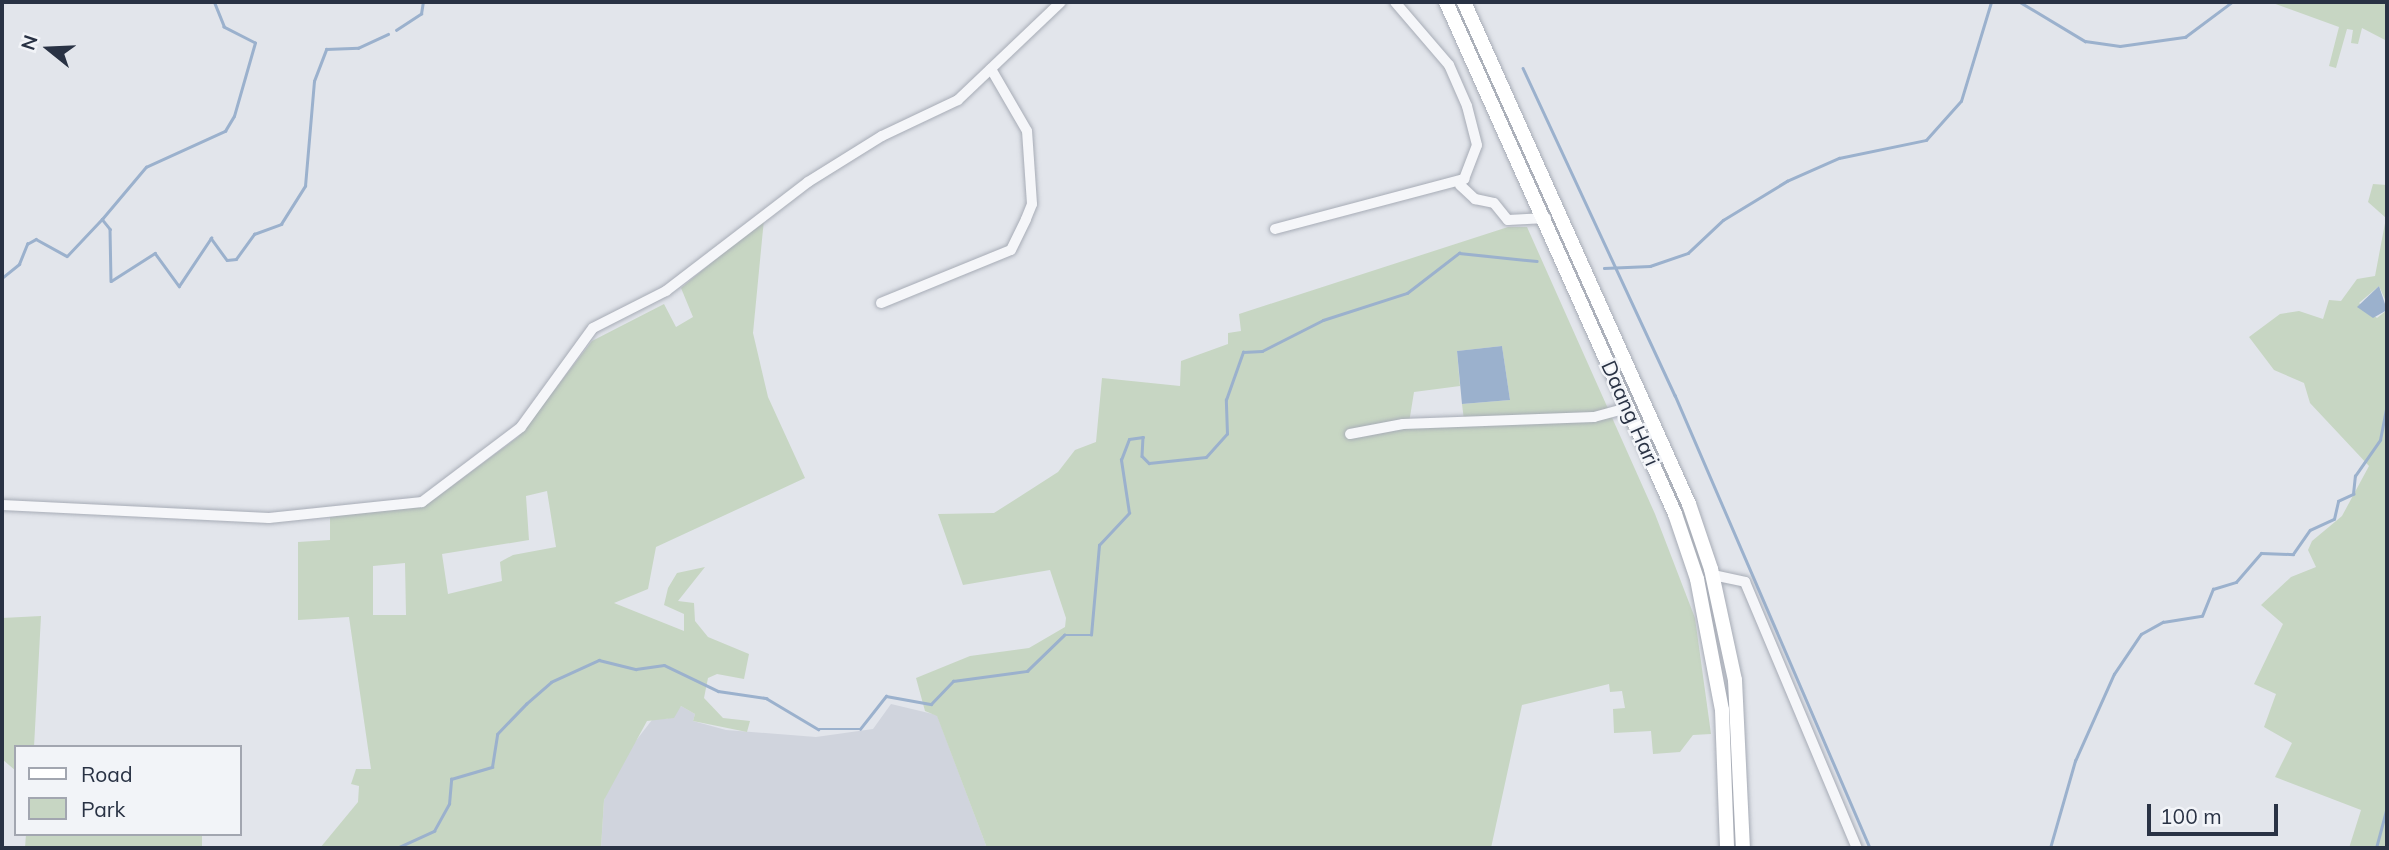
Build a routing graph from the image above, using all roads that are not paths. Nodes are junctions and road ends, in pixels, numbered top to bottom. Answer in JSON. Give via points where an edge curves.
{"nodes":[{"id":1,"x":1062,"y":2,"type":"edge"},
{"id":2,"x":1395,"y":2,"type":"edge"},
{"id":3,"x":1446,"y":2,"type":"edge"},
{"id":4,"x":1464,"y":2,"type":"edge"},
{"id":5,"x":991,"y":69,"type":"junction"},
{"id":6,"x":1460,"y":185,"type":"junction"},
{"id":7,"x":1546,"y":218,"type":"junction"},
{"id":8,"x":1275,"y":229,"type":"dead end"},
{"id":9,"x":881,"y":303,"type":"dead end"},
{"id":10,"x":1628,"y":408,"type":"junction"},
{"id":11,"x":1350,"y":434,"type":"dead end"},
{"id":12,"x":2,"y":505,"type":"edge"},
{"id":13,"x":1713,"y":575,"type":"junction"},
{"id":14,"x":1727,"y":848,"type":"edge"},
{"id":15,"x":1743,"y":848,"type":"edge"},
{"id":16,"x":1857,"y":848,"type":"edge"}],
"edges":[{"from":1,"to":5,"type":"street"},
{"from":2,"to":6,"type":"street","via":[[1449,65],[1467,106],[1477,145]]},
{"from":3,"to":7,"type":"main road","name":"Daang Hari"},
{"from":4,"to":13,"type":"main road","name":"Daang Hari","via":[[1689,504]]},
{"from":5,"to":9,"type":"street","via":[[1027,131],[1032,204],[1026,219],[1010,250]]},
{"from":5,"to":12,"type":"street","via":[[958,100],[882,136],[808,182],[666,291],[593,328],[521,427],[422,502],[269,518]]},
{"from":6,"to":7,"type":"street","via":[[1475,199],[1494,202],[1508,220]]},
{"from":6,"to":8,"type":"street","via":[[1410,189],[1328,219]]},
{"from":7,"to":10,"type":"main road","name":"Daang Hari"},
{"from":10,"to":11,"type":"street","via":[[1594,417],[1403,424]]},
{"from":10,"to":14,"type":"main road","name":"Daang Hari","via":[[1675,513],[1702,602],[1722,710]]},
{"from":13,"to":15,"type":"main road","name":"Daang Hari","via":[[1735,680]]},
{"from":13,"to":16,"type":"street","via":[[1745,582]]}]}
